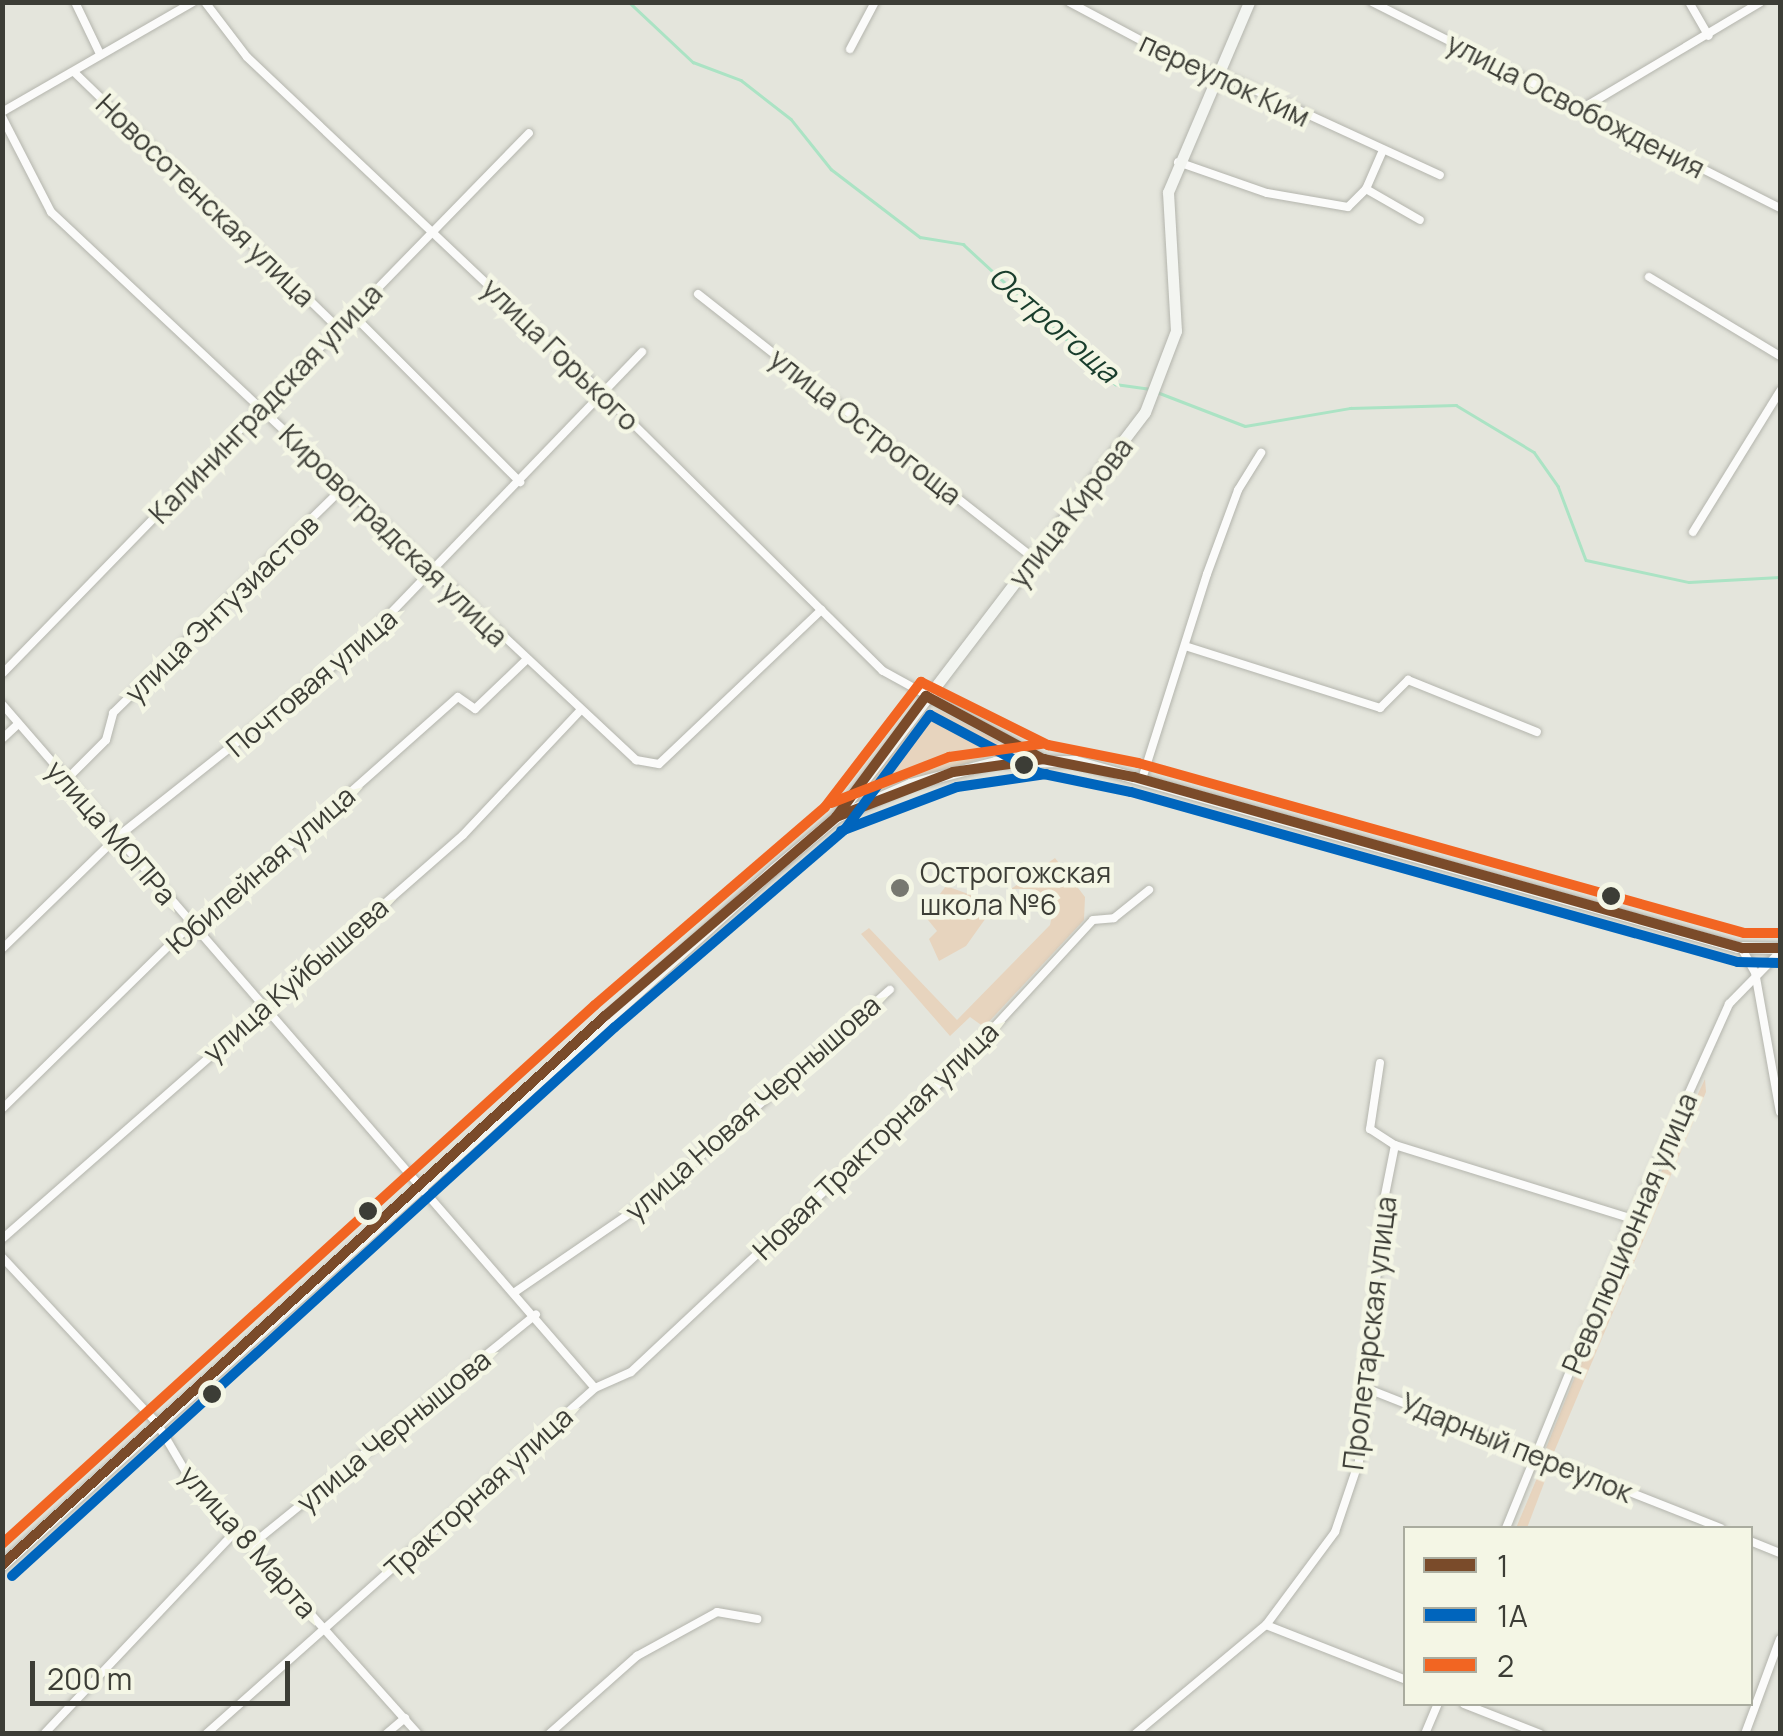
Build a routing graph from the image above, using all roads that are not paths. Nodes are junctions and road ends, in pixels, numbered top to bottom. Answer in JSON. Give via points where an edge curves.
{"nodes":[{"id":1,"x":75,"y":2,"type":"edge"},
{"id":2,"x":193,"y":2,"type":"edge"},
{"id":3,"x":206,"y":2,"type":"edge"},
{"id":4,"x":875,"y":2,"type":"edge"},
{"id":5,"x":1069,"y":2,"type":"edge"},
{"id":6,"x":1249,"y":2,"type":"edge"},
{"id":7,"x":1372,"y":2,"type":"edge"},
{"id":8,"x":1689,"y":2,"type":"edge"},
{"id":9,"x":1761,"y":2,"type":"edge"},
{"id":10,"x":1709,"y":36,"type":"junction"},
{"id":11,"x":850,"y":49,"type":"dead end"},
{"id":12,"x":100,"y":54,"type":"junction"},
{"id":13,"x":74,"y":72,"type":"junction"},
{"id":14,"x":1220,"y":74,"type":"junction"},
{"id":15,"x":1583,"y":108,"type":"junction"},
{"id":16,"x":2,"y":115,"type":"edge"},
{"id":17,"x":529,"y":133,"type":"dead end"},
{"id":18,"x":1383,"y":150,"type":"junction"},
{"id":19,"x":1178,"y":162,"type":"junction"},
{"id":20,"x":1440,"y":175,"type":"dead end"},
{"id":21,"x":1366,"y":188,"type":"junction"},
{"id":22,"x":1780,"y":208,"type":"edge"},
{"id":23,"x":1420,"y":220,"type":"dead end"},
{"id":24,"x":432,"y":232,"type":"junction"},
{"id":25,"x":1649,"y":277,"type":"dead end"},
{"id":26,"x":698,"y":294,"type":"dead end"},
{"id":27,"x":352,"y":314,"type":"junction"},
{"id":28,"x":339,"y":329,"type":"junction"},
{"id":29,"x":642,"y":352,"type":"dead end"},
{"id":30,"x":1780,"y":356,"type":"edge"},
{"id":31,"x":1780,"y":391,"type":"edge"},
{"id":32,"x":602,"y":393,"type":"junction"},
{"id":33,"x":262,"y":409,"type":"junction"},
{"id":34,"x":1261,"y":453,"type":"dead end"},
{"id":35,"x":520,"y":482,"type":"junction"},
{"id":36,"x":345,"y":486,"type":"junction"},
{"id":37,"x":1693,"y":532,"type":"dead end"},
{"id":38,"x":1033,"y":558,"type":"junction"},
{"id":39,"x":436,"y":571,"type":"junction"},
{"id":40,"x":821,"y":610,"type":"junction"},
{"id":41,"x":1185,"y":646,"type":"junction"},
{"id":42,"x":525,"y":661,"type":"junction"},
{"id":43,"x":2,"y":674,"type":"edge"},
{"id":44,"x":926,"y":696,"type":"junction"},
{"id":45,"x":2,"y":704,"type":"edge"},
{"id":46,"x":579,"y":712,"type":"junction"},
{"id":47,"x":18,"y":724,"type":"junction"},
{"id":48,"x":1538,"y":732,"type":"dead end"},
{"id":49,"x":2,"y":738,"type":"edge"},
{"id":50,"x":1043,"y":758,"type":"junction"},
{"id":51,"x":67,"y":779,"type":"junction"},
{"id":52,"x":1142,"y":779,"type":"junction"},
{"id":53,"x":836,"y":817,"type":"junction"},
{"id":54,"x":116,"y":838,"type":"junction"},
{"id":55,"x":1149,"y":890,"type":"dead end"},
{"id":56,"x":194,"y":926,"type":"junction"},
{"id":57,"x":1742,"y":948,"type":"junction"},
{"id":58,"x":2,"y":949,"type":"edge"},
{"id":59,"x":1780,"y":950,"type":"edge"},
{"id":60,"x":1761,"y":952,"type":"junction"},
{"id":61,"x":1755,"y":972,"type":"junction"},
{"id":62,"x":890,"y":990,"type":"dead end"},
{"id":63,"x":264,"y":1003,"type":"junction"},
{"id":64,"x":1380,"y":1063,"type":"dead end"},
{"id":65,"x":2,"y":1109,"type":"edge"},
{"id":66,"x":1780,"y":1112,"type":"edge"},
{"id":67,"x":1395,"y":1146,"type":"junction"},
{"id":68,"x":424,"y":1183,"type":"junction"},
{"id":69,"x":1632,"y":1219,"type":"junction"},
{"id":70,"x":2,"y":1239,"type":"edge"},
{"id":71,"x":2,"y":1257,"type":"edge"},
{"id":72,"x":515,"y":1292,"type":"junction"},
{"id":73,"x":536,"y":1314,"type":"junction"},
{"id":74,"x":595,"y":1388,"type":"junction"},
{"id":75,"x":1368,"y":1388,"type":"junction"},
{"id":76,"x":157,"y":1423,"type":"junction"},
{"id":77,"x":1536,"y":1453,"type":"junction"},
{"id":78,"x":1507,"y":1526,"type":"edge"},
{"id":79,"x":1716,"y":1526,"type":"edge"},
{"id":80,"x":236,"y":1531,"type":"junction"},
{"id":81,"x":1753,"y":1541,"type":"edge"},
{"id":82,"x":250,"y":1546,"type":"junction"},
{"id":83,"x":1780,"y":1553,"type":"edge"},
{"id":84,"x":2,"y":1565,"type":"edge"},
{"id":85,"x":757,"y":1618,"type":"dead end"},
{"id":86,"x":1266,"y":1625,"type":"junction"},
{"id":87,"x":325,"y":1629,"type":"junction"},
{"id":88,"x":1780,"y":1639,"type":"edge"},
{"id":89,"x":1403,"y":1679,"type":"edge"},
{"id":90,"x":1437,"y":1706,"type":"edge"},
{"id":91,"x":1469,"y":1706,"type":"edge"},
{"id":92,"x":405,"y":1718,"type":"junction"},
{"id":93,"x":44,"y":1734,"type":"edge"},
{"id":94,"x":206,"y":1734,"type":"edge"},
{"id":95,"x":386,"y":1734,"type":"edge"},
{"id":96,"x":418,"y":1734,"type":"edge"},
{"id":97,"x":549,"y":1734,"type":"edge"},
{"id":98,"x":1134,"y":1734,"type":"edge"},
{"id":99,"x":1425,"y":1734,"type":"edge"},
{"id":100,"x":1540,"y":1734,"type":"edge"},
{"id":101,"x":1745,"y":1734,"type":"edge"}],
"edges":[{"from":1,"to":12,"type":"street","name":"Новосотенская улица"},
{"from":2,"to":12,"type":"street"},
{"from":3,"to":24,"type":"street","name":"улица Горького","via":[[247,57]]},
{"from":4,"to":11,"type":"street"},
{"from":5,"to":14,"type":"street","name":"переулок Ким","via":[[1189,66]]},
{"from":6,"to":14,"type":"main road","name":"улица Кирова"},
{"from":7,"to":15,"type":"street","name":"улица Освобождения"},
{"from":8,"to":10,"type":"street"},
{"from":9,"to":10,"type":"street"},
{"from":10,"to":15,"type":"street"},
{"from":12,"to":13,"type":"street"},
{"from":13,"to":16,"type":"street"},
{"from":13,"to":28,"type":"street","name":"Новосотенская улица"},
{"from":14,"to":18,"type":"street","name":"переулок Ким"},
{"from":14,"to":19,"type":"main road","name":"улица Кирова"},
{"from":15,"to":22,"type":"street","name":"улица Освобождения"},
{"from":16,"to":33,"type":"street","name":"Кировоградская улица","via":[[50,212]]},
{"from":17,"to":24,"type":"street","name":"Калининградская улица"},
{"from":18,"to":20,"type":"street","name":"переулок Ким"},
{"from":18,"to":21,"type":"street"},
{"from":19,"to":21,"type":"street","via":[[1267,193],[1348,206]]},
{"from":19,"to":38,"type":"main road","name":"улица Кирова","via":[[1166,221],[1177,316],[1164,372],[1144,412]]},
{"from":21,"to":23,"type":"street"},
{"from":24,"to":27,"type":"street","name":"Калининградская улица"},
{"from":24,"to":32,"type":"street","name":"улица Горького"},
{"from":25,"to":30,"type":"street"},
{"from":26,"to":38,"type":"street","name":"улица Острогоща"},
{"from":27,"to":28,"type":"street","name":"Калининградская улица"},
{"from":27,"to":35,"type":"street","name":"Новосотенская улица"},
{"from":28,"to":33,"type":"street","name":"Калининградская улица"},
{"from":29,"to":32,"type":"street","name":"Почтовая улица"},
{"from":31,"to":37,"type":"street"},
{"from":32,"to":35,"type":"street","name":"Почтовая улица"},
{"from":32,"to":40,"type":"street","name":"улица Горького"},
{"from":33,"to":36,"type":"street","name":"Кировоградская улица"},
{"from":33,"to":43,"type":"street","name":"Калининградская улица"},
{"from":34,"to":41,"type":"street","via":[[1238,490]]},
{"from":35,"to":39,"type":"street","name":"Почтовая улица"},
{"from":36,"to":39,"type":"street","name":"Кировоградская улица"},
{"from":36,"to":51,"type":"street","name":"улица Энтузиастов","via":[[113,713],[106,740]]},
{"from":38,"to":44,"type":"main road","name":"улица Кирова"},
{"from":39,"to":42,"type":"street","name":"Кировоградская улица"},
{"from":39,"to":54,"type":"street","name":"Почтовая улица","via":[[362,643]]},
{"from":40,"to":44,"type":"street","name":"улица Горького","via":[[883,671]]},
{"from":40,"to":46,"type":"street","name":"Кировоградская улица","via":[[659,764],[636,760]]},
{"from":41,"to":48,"type":"street","via":[[1380,708],[1408,680]]},
{"from":41,"to":52,"type":"street"},
{"from":42,"to":46,"type":"street","name":"Кировоградская улица"},
{"from":42,"to":56,"type":"street","name":"Юбилейная улица","via":[[475,709],[458,696]]},
{"from":44,"to":50,"type":"street","name":"улица Горького"},
{"from":44,"to":53,"type":"main road","name":"улица Кирова"},
{"from":45,"to":47,"type":"street","name":"улица МОПРа"},
{"from":46,"to":63,"type":"street","name":"улица Куйбышева","via":[[463,835]]},
{"from":47,"to":49,"type":"street"},
{"from":47,"to":51,"type":"street","name":"улица МОПРа"},
{"from":50,"to":52,"type":"main road"},
{"from":50,"to":53,"type":"main road","via":[[952,772]]},
{"from":51,"to":54,"type":"street","name":"улица МОПРа"},
{"from":52,"to":57,"type":"main road"},
{"from":53,"to":68,"type":"main road"},
{"from":54,"to":56,"type":"street","name":"улица МОПРа"},
{"from":54,"to":58,"type":"street","name":"Почтовая улица"},
{"from":55,"to":74,"type":"street","name":"Новая Тракторная улица","via":[[1114,918],[1093,920],[962,1062],[632,1372]]},
{"from":56,"to":63,"type":"street","name":"улица МОПРа"},
{"from":56,"to":65,"type":"street","name":"Юбилейная улица"},
{"from":57,"to":60,"type":"main road"},
{"from":57,"to":61,"type":"street"},
{"from":59,"to":60,"type":"main road"},
{"from":59,"to":61,"type":"street"},
{"from":60,"to":61,"type":"street"},
{"from":61,"to":66,"type":"street"},
{"from":61,"to":69,"type":"street","name":"Революционная улица","via":[[1729,1004]]},
{"from":62,"to":72,"type":"street","name":"улица Новая Чернышова","via":[[654,1196]]},
{"from":63,"to":68,"type":"street","name":"улица МОПРа"},
{"from":63,"to":70,"type":"street","name":"улица Куйбышева"},
{"from":64,"to":67,"type":"street","via":[[1370,1130]]},
{"from":67,"to":69,"type":"street"},
{"from":67,"to":75,"type":"street","name":"Пролетарская улица","via":[[1382,1205]]},
{"from":68,"to":72,"type":"street","name":"Тракторная улица"},
{"from":68,"to":76,"type":"main road"},
{"from":69,"to":77,"type":"street","name":"Революционная улица"},
{"from":71,"to":76,"type":"street","name":"улица 8 Марта"},
{"from":72,"to":73,"type":"street","name":"Тракторная улица"},
{"from":73,"to":74,"type":"street","name":"Тракторная улица"},
{"from":73,"to":82,"type":"street","name":"улица Чернышова"},
{"from":74,"to":87,"type":"street","name":"Тракторная улица"},
{"from":75,"to":77,"type":"street","name":"Ударный переулок"},
{"from":75,"to":86,"type":"street","name":"Пролетарская улица","via":[[1359,1460],[1335,1532]]},
{"from":76,"to":80,"type":"street","name":"улица 8 Марта","via":[[190,1480]]},
{"from":76,"to":84,"type":"main road"},
{"from":77,"to":78,"type":"street","name":"Революционная улица"},
{"from":77,"to":79,"type":"street","name":"Ударный переулок"},
{"from":80,"to":82,"type":"street","name":"улица 8 Марта"},
{"from":80,"to":93,"type":"street"},
{"from":81,"to":83,"type":"street"},
{"from":82,"to":87,"type":"street","name":"улица 8 Марта"},
{"from":85,"to":97,"type":"street","via":[[717,1612],[666,1646],[637,1656]]},
{"from":86,"to":89,"type":"street"},
{"from":86,"to":98,"type":"street","name":"Пролетарская улица"},
{"from":87,"to":92,"type":"street","name":"улица 8 Марта"},
{"from":87,"to":94,"type":"street","name":"Тракторная улица"},
{"from":88,"to":101,"type":"street"},
{"from":90,"to":99,"type":"street"},
{"from":91,"to":100,"type":"street"},
{"from":92,"to":95,"type":"street"},
{"from":92,"to":96,"type":"street","name":"улица 8 Марта"}]}
